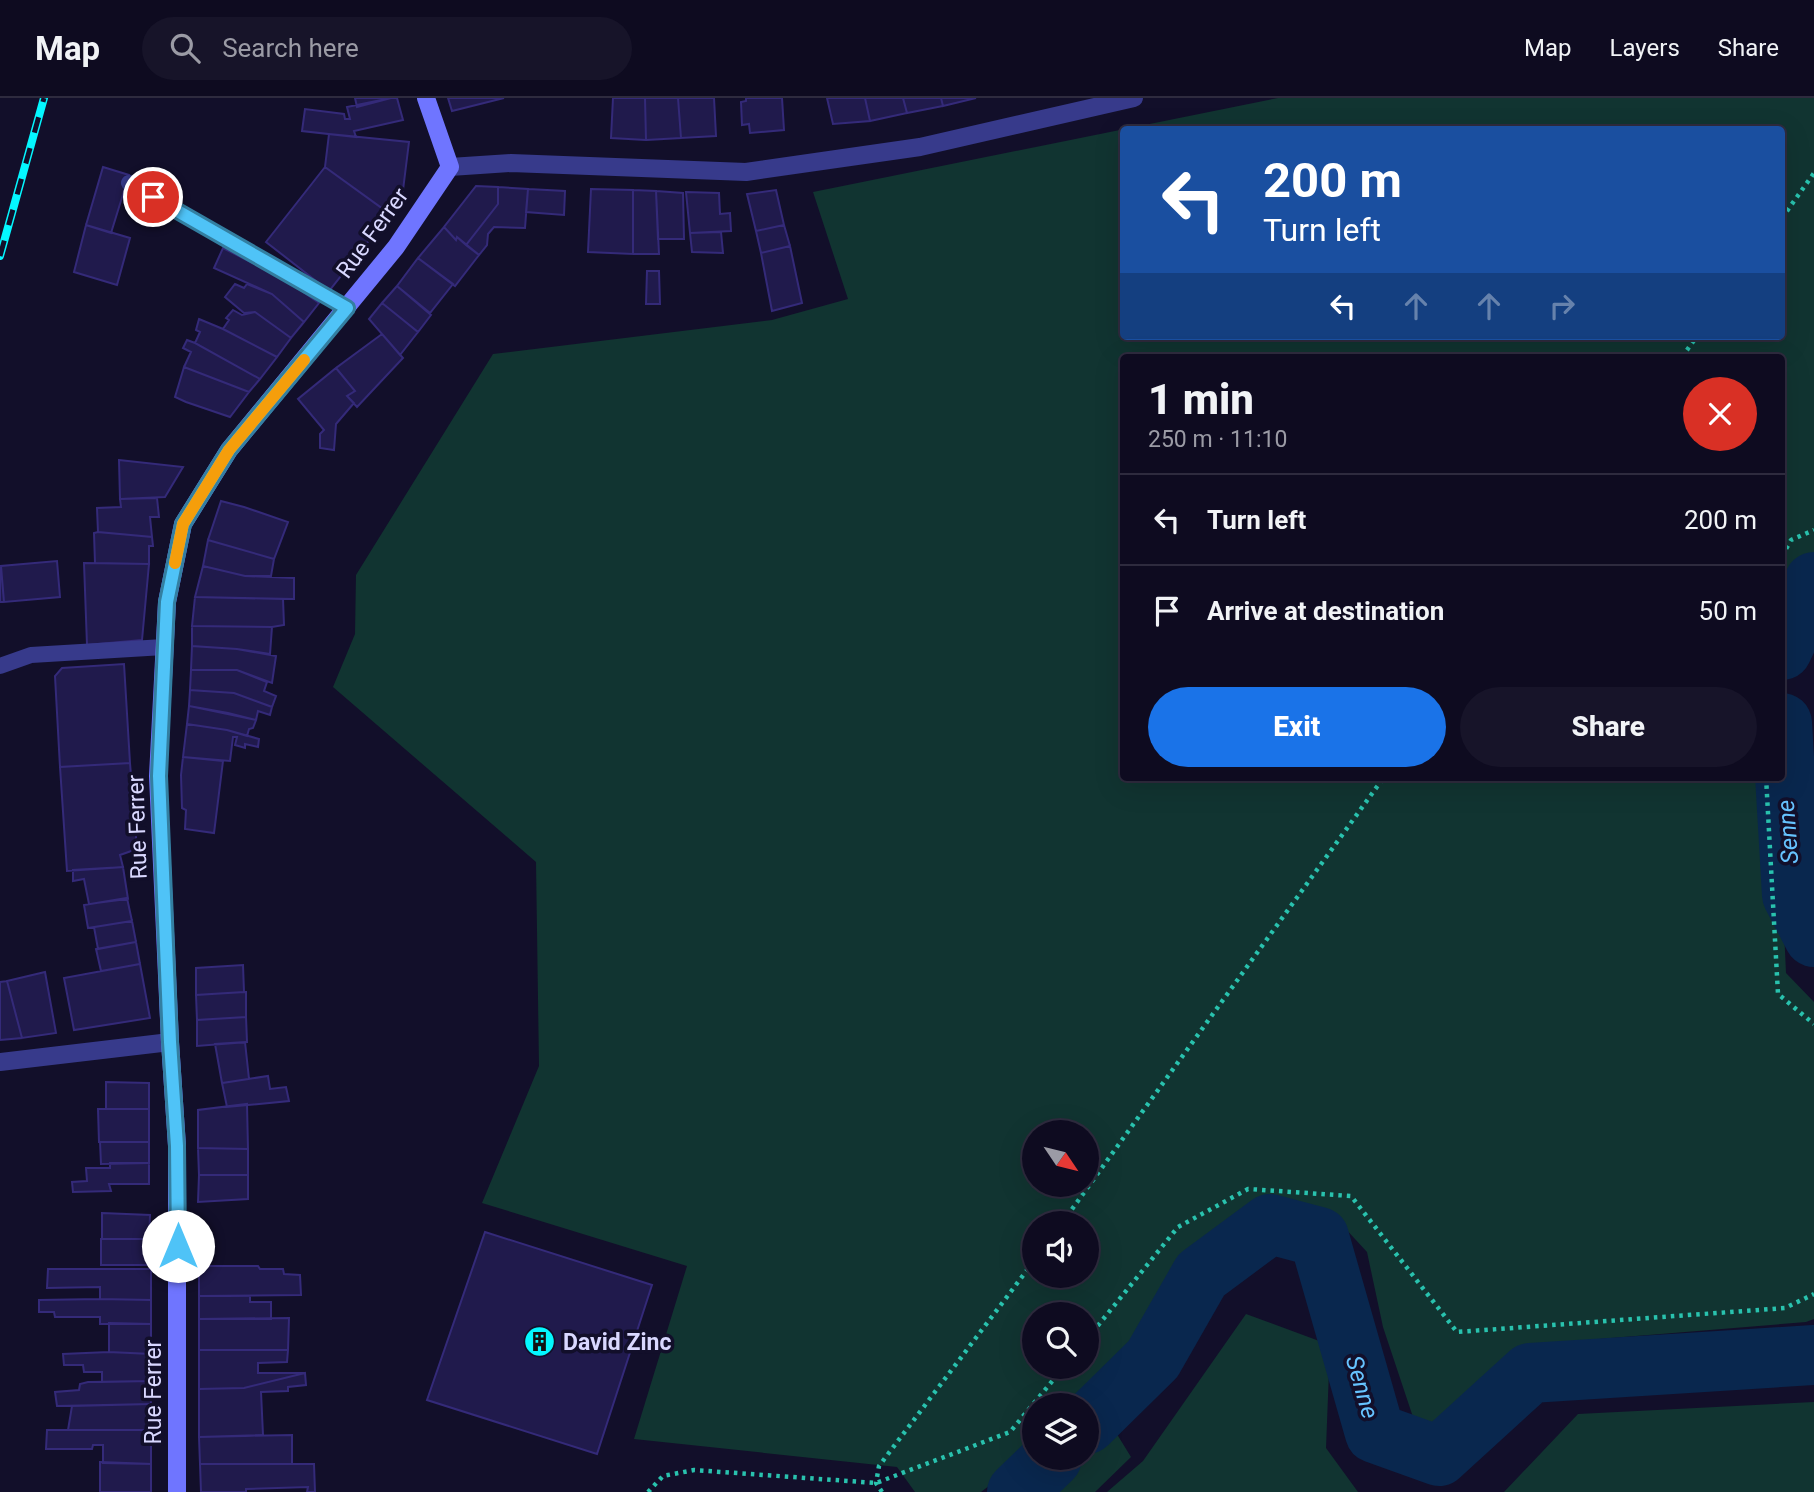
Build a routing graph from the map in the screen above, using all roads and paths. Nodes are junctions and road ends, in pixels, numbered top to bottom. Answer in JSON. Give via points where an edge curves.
{"nodes":[{"id":1,"x":426,"y":98,"type":"edge"},
{"id":2,"x":1134,"y":98,"type":"edge"},
{"id":3,"x":450,"y":167,"type":"junction"},
{"id":4,"x":1814,"y":173,"type":"edge"},
{"id":5,"x":129,"y":183,"type":"dead end"},
{"id":6,"x":1785,"y":214,"type":"edge"},
{"id":7,"x":347,"y":308,"type":"junction"},
{"id":8,"x":1814,"y":530,"type":"edge"},
{"id":9,"x":1785,"y":551,"type":"edge"},
{"id":10,"x":164,"y":647,"type":"junction"},
{"id":11,"x":0,"y":666,"type":"edge"},
{"id":12,"x":1381,"y":781,"type":"edge"},
{"id":13,"x":1766,"y":781,"type":"edge"},
{"id":14,"x":1814,"y":1024,"type":"edge"},
{"id":15,"x":170,"y":1042,"type":"junction"},
{"id":16,"x":0,"y":1062,"type":"edge"},
{"id":17,"x":1071,"y":1211,"type":"edge"},
{"id":18,"x":1022,"y":1277,"type":"edge"},
{"id":19,"x":1814,"y":1294,"type":"edge"},
{"id":20,"x":1099,"y":1324,"type":"edge"},
{"id":21,"x":1054,"y":1379,"type":"edge"},
{"id":22,"x":876,"y":1483,"type":"junction"},
{"id":23,"x":177,"y":1492,"type":"edge"},
{"id":24,"x":648,"y":1492,"type":"edge"},
{"id":25,"x":882,"y":1492,"type":"edge"}],
"edges":[{"from":1,"to":3,"type":"street"},
{"from":2,"to":3,"type":"street","via":[[920,147],[746,172],[511,163]]},
{"from":3,"to":7,"type":"street","name":"Rue Ferrer","via":[[396,247]]},
{"from":4,"to":6,"type":"path"},
{"from":5,"to":7,"type":"lane"},
{"from":7,"to":10,"type":"street","name":"Rue Ferrer","via":[[229,450],[183,524],[167,602]]},
{"from":8,"to":9,"type":"path","via":[[1791,540]]},
{"from":10,"to":11,"type":"lane","via":[[31,655]]},
{"from":10,"to":15,"type":"street","name":"Rue Ferrer","via":[[159,776]]},
{"from":12,"to":17,"type":"path"},
{"from":13,"to":14,"type":"path","via":[[1778,994]]},
{"from":15,"to":16,"type":"street"},
{"from":15,"to":23,"type":"street","name":"Rue Ferrer","via":[[177,1146]]},
{"from":18,"to":22,"type":"path","via":[[879,1465]]},
{"from":19,"to":20,"type":"path","via":[[1785,1308],[1457,1332],[1351,1196],[1248,1189],[1178,1227]]},
{"from":21,"to":22,"type":"path","via":[[1010,1432]]},
{"from":22,"to":24,"type":"path","via":[[694,1471],[663,1476]]},
{"from":22,"to":25,"type":"path"}]}
